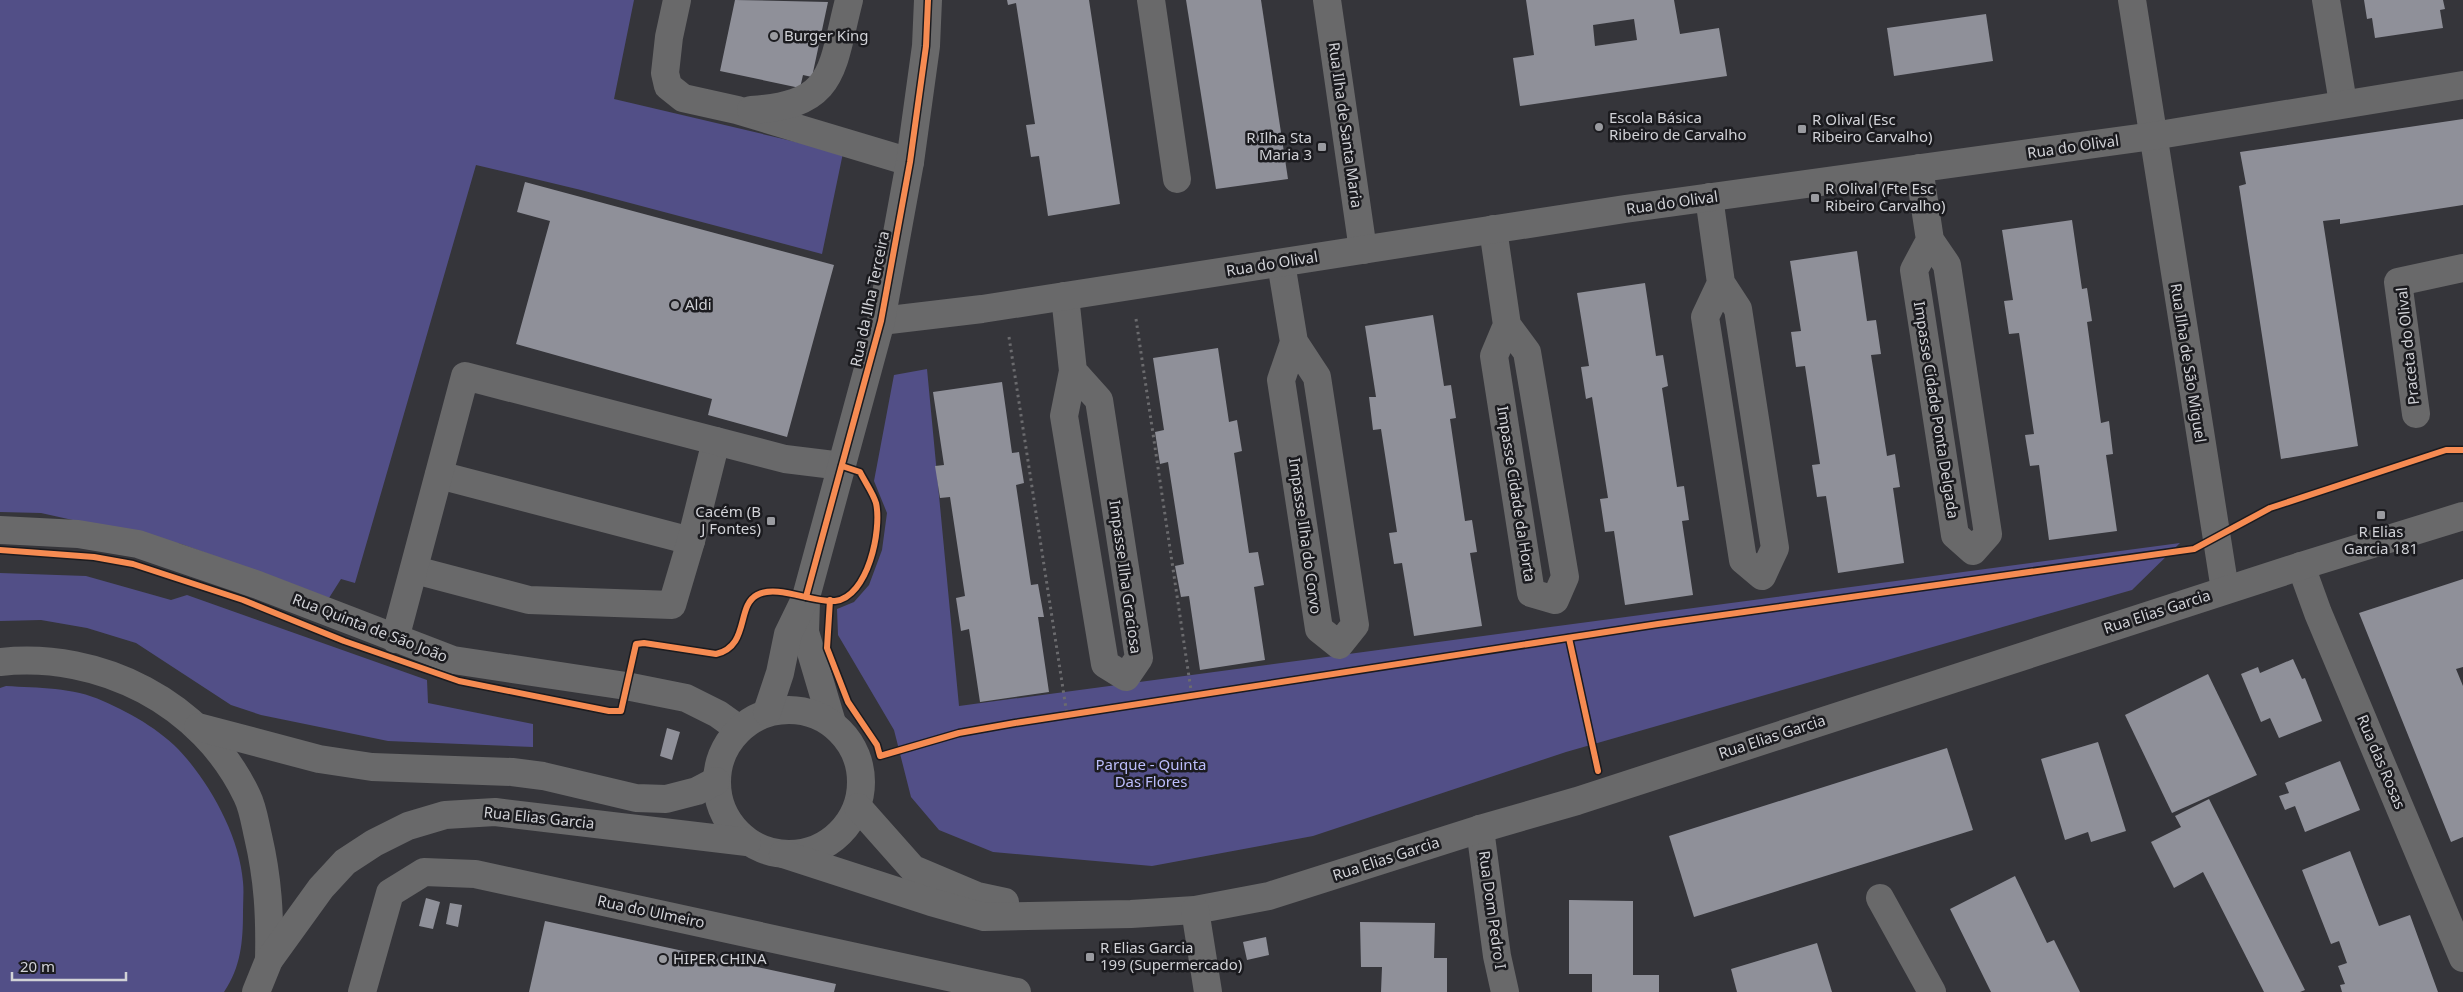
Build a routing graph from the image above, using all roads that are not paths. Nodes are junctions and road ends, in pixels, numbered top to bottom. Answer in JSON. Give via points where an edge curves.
{"nodes":[{"id":1,"x":677,"y":0,"type":"edge"},
{"id":2,"x":850,"y":0,"type":"edge"},
{"id":3,"x":928,"y":0,"type":"edge"},
{"id":4,"x":1151,"y":0,"type":"edge"},
{"id":5,"x":1327,"y":0,"type":"edge"},
{"id":6,"x":2132,"y":0,"type":"edge"},
{"id":7,"x":2326,"y":0,"type":"edge"},
{"id":8,"x":2463,"y":85,"type":"edge"},
{"id":9,"x":2343,"y":103,"type":"junction"},
{"id":10,"x":737,"y":110,"type":"junction"},
{"id":11,"x":2154,"y":136,"type":"junction"},
{"id":12,"x":910,"y":162,"type":"junction"},
{"id":13,"x":1919,"y":168,"type":"junction"},
{"id":14,"x":1177,"y":179,"type":"dead end"},
{"id":15,"x":1709,"y":197,"type":"junction"},
{"id":16,"x":1493,"y":229,"type":"junction"},
{"id":17,"x":1930,"y":240,"type":"junction"},
{"id":18,"x":1364,"y":250,"type":"junction"},
{"id":19,"x":1281,"y":263,"type":"junction"},
{"id":20,"x":2463,"y":268,"type":"edge"},
{"id":21,"x":1721,"y":283,"type":"junction"},
{"id":22,"x":1065,"y":296,"type":"junction"},
{"id":23,"x":881,"y":321,"type":"junction"},
{"id":24,"x":1507,"y":325,"type":"junction"},
{"id":25,"x":1294,"y":342,"type":"junction"},
{"id":26,"x":1073,"y":371,"type":"junction"},
{"id":27,"x":2416,"y":414,"type":"dead end"},
{"id":28,"x":716,"y":441,"type":"junction"},
{"id":29,"x":842,"y":466,"type":"junction"},
{"id":30,"x":439,"y":475,"type":"junction"},
{"id":31,"x":2463,"y":516,"type":"edge"},
{"id":32,"x":0,"y":530,"type":"edge"},
{"id":33,"x":691,"y":541,"type":"junction"},
{"id":34,"x":2301,"y":566,"type":"junction"},
{"id":35,"x":415,"y":570,"type":"junction"},
{"id":36,"x":2225,"y":590,"type":"junction"},
{"id":37,"x":806,"y":597,"type":"junction"},
{"id":38,"x":395,"y":639,"type":"junction"},
{"id":39,"x":0,"y":662,"type":"edge"},
{"id":40,"x":767,"y":712,"type":"junction"},
{"id":41,"x":832,"y":723,"type":"junction"},
{"id":42,"x":198,"y":727,"type":"junction"},
{"id":43,"x":740,"y":729,"type":"junction"},
{"id":44,"x":716,"y":781,"type":"junction"},
{"id":45,"x":858,"y":807,"type":"junction"},
{"id":46,"x":1480,"y":829,"type":"junction"},
{"id":47,"x":747,"y":842,"type":"junction"},
{"id":48,"x":782,"y":854,"type":"junction"},
{"id":49,"x":1880,"y":898,"type":"dead end"},
{"id":50,"x":1195,"y":910,"type":"junction"},
{"id":51,"x":1072,"y":914,"type":"junction"},
{"id":52,"x":2463,"y":958,"type":"edge"},
{"id":53,"x":269,"y":960,"type":"junction"},
{"id":54,"x":256,"y":992,"type":"edge"},
{"id":55,"x":362,"y":992,"type":"edge"},
{"id":56,"x":1017,"y":992,"type":"edge"},
{"id":57,"x":1208,"y":992,"type":"edge"},
{"id":58,"x":1505,"y":992,"type":"edge"},
{"id":59,"x":1932,"y":992,"type":"edge"}],
"edges":[{"from":1,"to":10,"type":"street","via":[[665,74],[668,86],[683,98]]},
{"from":2,"to":10,"type":"street","via":[[831,71],[822,85],[808,98],[776,108]]},
{"from":3,"to":12,"type":"street","name":"Rua da Ilha Terceira","via":[[926,46]]},
{"from":4,"to":14,"type":"street"},
{"from":5,"to":18,"type":"street","name":"Rua Ilha de Santa Maria"},
{"from":6,"to":11,"type":"street","name":"Rua Ilha de São Miguel"},
{"from":7,"to":9,"type":"street"},
{"from":8,"to":9,"type":"street","name":"Rua do Olival"},
{"from":9,"to":11,"type":"street","name":"Rua do Olival"},
{"from":10,"to":12,"type":"street"},
{"from":11,"to":13,"type":"street","name":"Rua do Olival"},
{"from":11,"to":36,"type":"street","name":"Rua Ilha de São Miguel"},
{"from":12,"to":23,"type":"street","name":"Rua da Ilha Terceira"},
{"from":13,"to":15,"type":"street","name":"Rua do Olival"},
{"from":13,"to":17,"type":"street","name":"Impasse Cidade Ponta Delgada"},
{"from":15,"to":16,"type":"street","name":"Rua do Olival"},
{"from":15,"to":21,"type":"street"},
{"from":16,"to":18,"type":"street","name":"Rua do Olival"},
{"from":16,"to":24,"type":"street","name":"Impasse Cidade da Horta"},
{"from":17,"to":17,"type":"street","name":"Impasse Cidade Ponta Delgada","via":[[1947,265],[1988,534],[1973,551],[1955,535],[1914,270]]},
{"from":18,"to":19,"type":"street","name":"Rua do Olival"},
{"from":19,"to":22,"type":"street","name":"Rua do Olival"},
{"from":19,"to":25,"type":"street","name":"Impasse Ilha do Corvo"},
{"from":20,"to":27,"type":"street","name":"Praceta do Olival","via":[[2398,282]]},
{"from":21,"to":21,"type":"street","via":[[1738,309],[1775,548],[1762,576],[1743,560],[1706,317]]},
{"from":22,"to":23,"type":"street","name":"Rua do Olival"},
{"from":22,"to":26,"type":"street","name":"Impasse Ilha Graciosa"},
{"from":23,"to":29,"type":"street","name":"Rua da Ilha Terceira"},
{"from":24,"to":24,"type":"street","name":"Impasse Cidade da Horta","via":[[1527,352],[1565,577],[1555,600],[1531,593],[1494,356]]},
{"from":25,"to":25,"type":"street","name":"Impasse Ilha do Corvo","via":[[1317,377],[1355,625],[1339,645],[1318,629],[1282,380]]},
{"from":26,"to":26,"type":"street","name":"Impasse Ilha Graciosa","via":[[1099,400],[1139,658],[1126,677],[1104,664],[1064,416]]},
{"from":28,"to":29,"type":"street","via":[[785,459]]},
{"from":28,"to":30,"type":"street","via":[[465,376]]},
{"from":28,"to":33,"type":"street"},
{"from":29,"to":37,"type":"street","name":"Rua da Ilha Terceira"},
{"from":30,"to":33,"type":"street"},
{"from":30,"to":35,"type":"street"},
{"from":31,"to":34,"type":"street","name":"Rua Elias Garcia"},
{"from":32,"to":38,"type":"street","name":"Rua Quinta de São João","via":[[78,534],[138,544],[258,585]]},
{"from":33,"to":35,"type":"street","via":[[672,605],[529,600]]},
{"from":34,"to":36,"type":"street","name":"Rua Elias Garcia"},
{"from":34,"to":52,"type":"street","name":"Rua das Rosas"},
{"from":35,"to":38,"type":"street"},
{"from":36,"to":46,"type":"street","name":"Rua Elias Garcia","via":[[1586,798]]},
{"from":37,"to":40,"type":"street","name":"Rua da Ilha Terceira","via":[[788,634]]},
{"from":37,"to":41,"type":"street","name":"Rua da Ilha Terceira","via":[[805,632]]},
{"from":38,"to":43,"type":"street","name":"Rua Quinta de São João","via":[[453,660],[686,698]]},
{"from":39,"to":42,"type":"street","name":"Rua Elias Garcia","via":[[58,661],[96,670],[150,692]]},
{"from":40,"to":41,"type":"street","via":[[792,710],[812,713]]},
{"from":40,"to":43,"type":"street"},
{"from":41,"to":45,"type":"street","via":[[848,739],[859,760],[862,784]]},
{"from":42,"to":44,"type":"street","name":"Rua Elias Garcia","via":[[319,759],[372,767],[512,772],[636,798],[666,799],[697,791]]},
{"from":42,"to":53,"type":"street","name":"Rua Elias Garcia","via":[[248,797],[267,875]]},
{"from":43,"to":44,"type":"street","via":[[727,744],[719,762]]},
{"from":44,"to":47,"type":"street","via":[[726,818]]},
{"from":45,"to":48,"type":"street","via":[[846,828],[828,843],[806,852]]},
{"from":45,"to":51,"type":"street","name":"Rua Elias Garcia","via":[[913,869],[977,896]]},
{"from":46,"to":50,"type":"street","name":"Rua Elias Garcia","via":[[1269,896]]},
{"from":46,"to":58,"type":"street","name":"Rua Dom Pedro I","via":[[1496,956]]},
{"from":47,"to":48,"type":"street"},
{"from":47,"to":53,"type":"street","name":"Rua Elias Garcia","via":[[496,812],[445,815],[408,826],[345,862],[321,888]]},
{"from":48,"to":51,"type":"street","name":"Rua Elias Garcia","via":[[984,917]]},
{"from":49,"to":59,"type":"street"},
{"from":50,"to":51,"type":"street","name":"Rua Elias Garcia"},
{"from":50,"to":57,"type":"street"},
{"from":53,"to":54,"type":"street","name":"Rua Elias Garcia"},
{"from":55,"to":56,"type":"street","name":"Rua do Ulmeiro","via":[[390,893],[424,872],[475,874]]}]}
